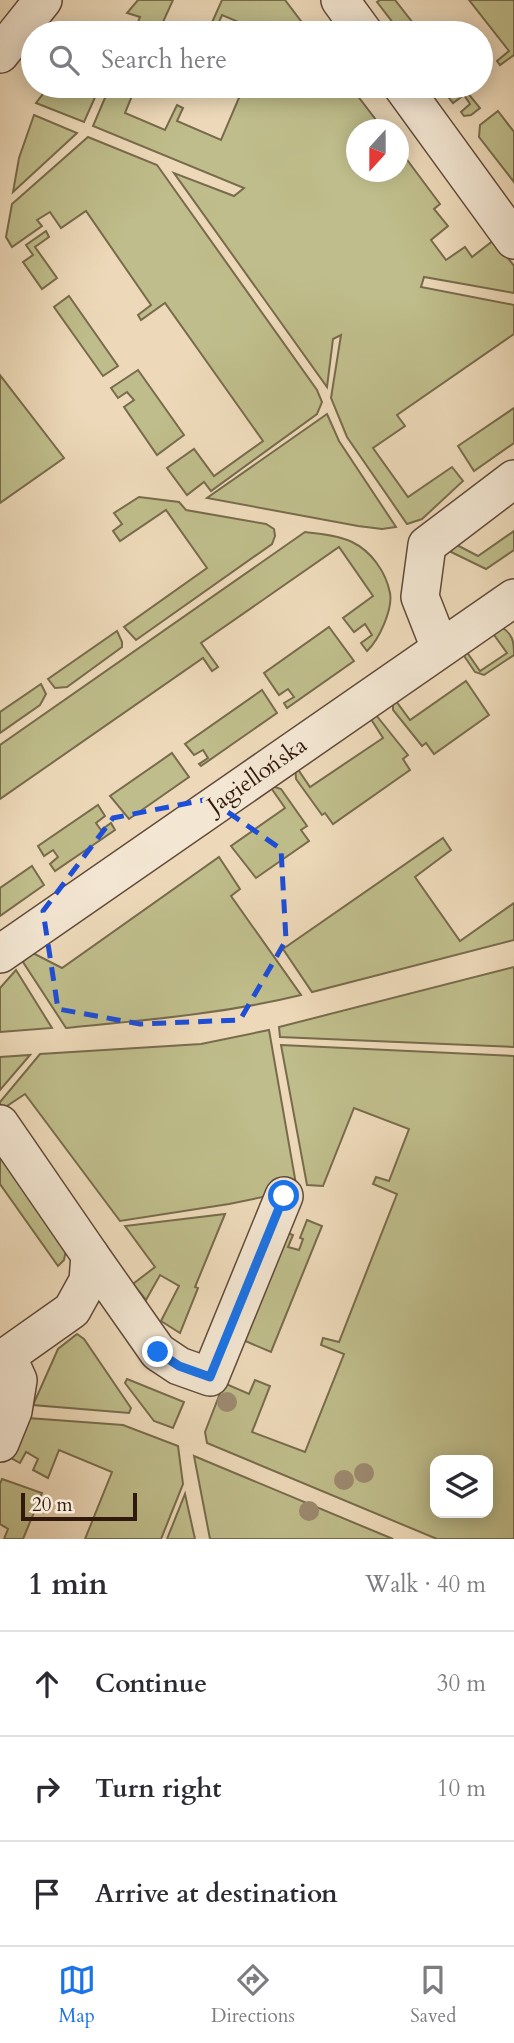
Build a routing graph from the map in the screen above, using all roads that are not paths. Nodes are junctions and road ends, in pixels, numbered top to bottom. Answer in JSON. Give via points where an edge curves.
{"nodes":[{"id":1,"x":43,"y":0,"type":"edge"},
{"id":2,"x":340,"y":0,"type":"edge"},
{"id":3,"x":26,"y":21,"type":"edge"},
{"id":4,"x":355,"y":21,"type":"edge"},
{"id":5,"x":21,"y":28,"type":"edge"},
{"id":6,"x":0,"y":54,"type":"edge"},
{"id":7,"x":411,"y":98,"type":"edge"},
{"id":8,"x":514,"y":240,"type":"edge"},
{"id":9,"x":514,"y":479,"type":"edge"},
{"id":10,"x":514,"y":598,"type":"edge"},
{"id":11,"x":440,"y":648,"type":"junction"},
{"id":12,"x":0,"y":954,"type":"edge"},
{"id":13,"x":0,"y":1125,"type":"edge"},
{"id":14,"x":284,"y":1196,"type":"dead end"},
{"id":15,"x":90,"y":1255,"type":"junction"},
{"id":16,"x":4,"y":1359,"type":"edge"},
{"id":17,"x":0,"y":1443,"type":"edge"}],
"edges":[{"from":1,"to":3,"type":"street"},
{"from":2,"to":4,"type":"street"},
{"from":5,"to":6,"type":"street"},
{"from":7,"to":8,"type":"street"},
{"from":9,"to":11,"type":"street","via":[[427,544],[420,597]]},
{"from":10,"to":11,"type":"street","name":"Jagiellońska"},
{"from":11,"to":12,"type":"street","name":"Jagiellońska"},
{"from":13,"to":15,"type":"street"},
{"from":14,"to":15,"type":"street","via":[[210,1377],[179,1366],[158,1352]]},
{"from":15,"to":16,"type":"street","via":[[88,1281],[72,1310]]},
{"from":16,"to":17,"type":"street","via":[[18,1380],[13,1411]]}]}
